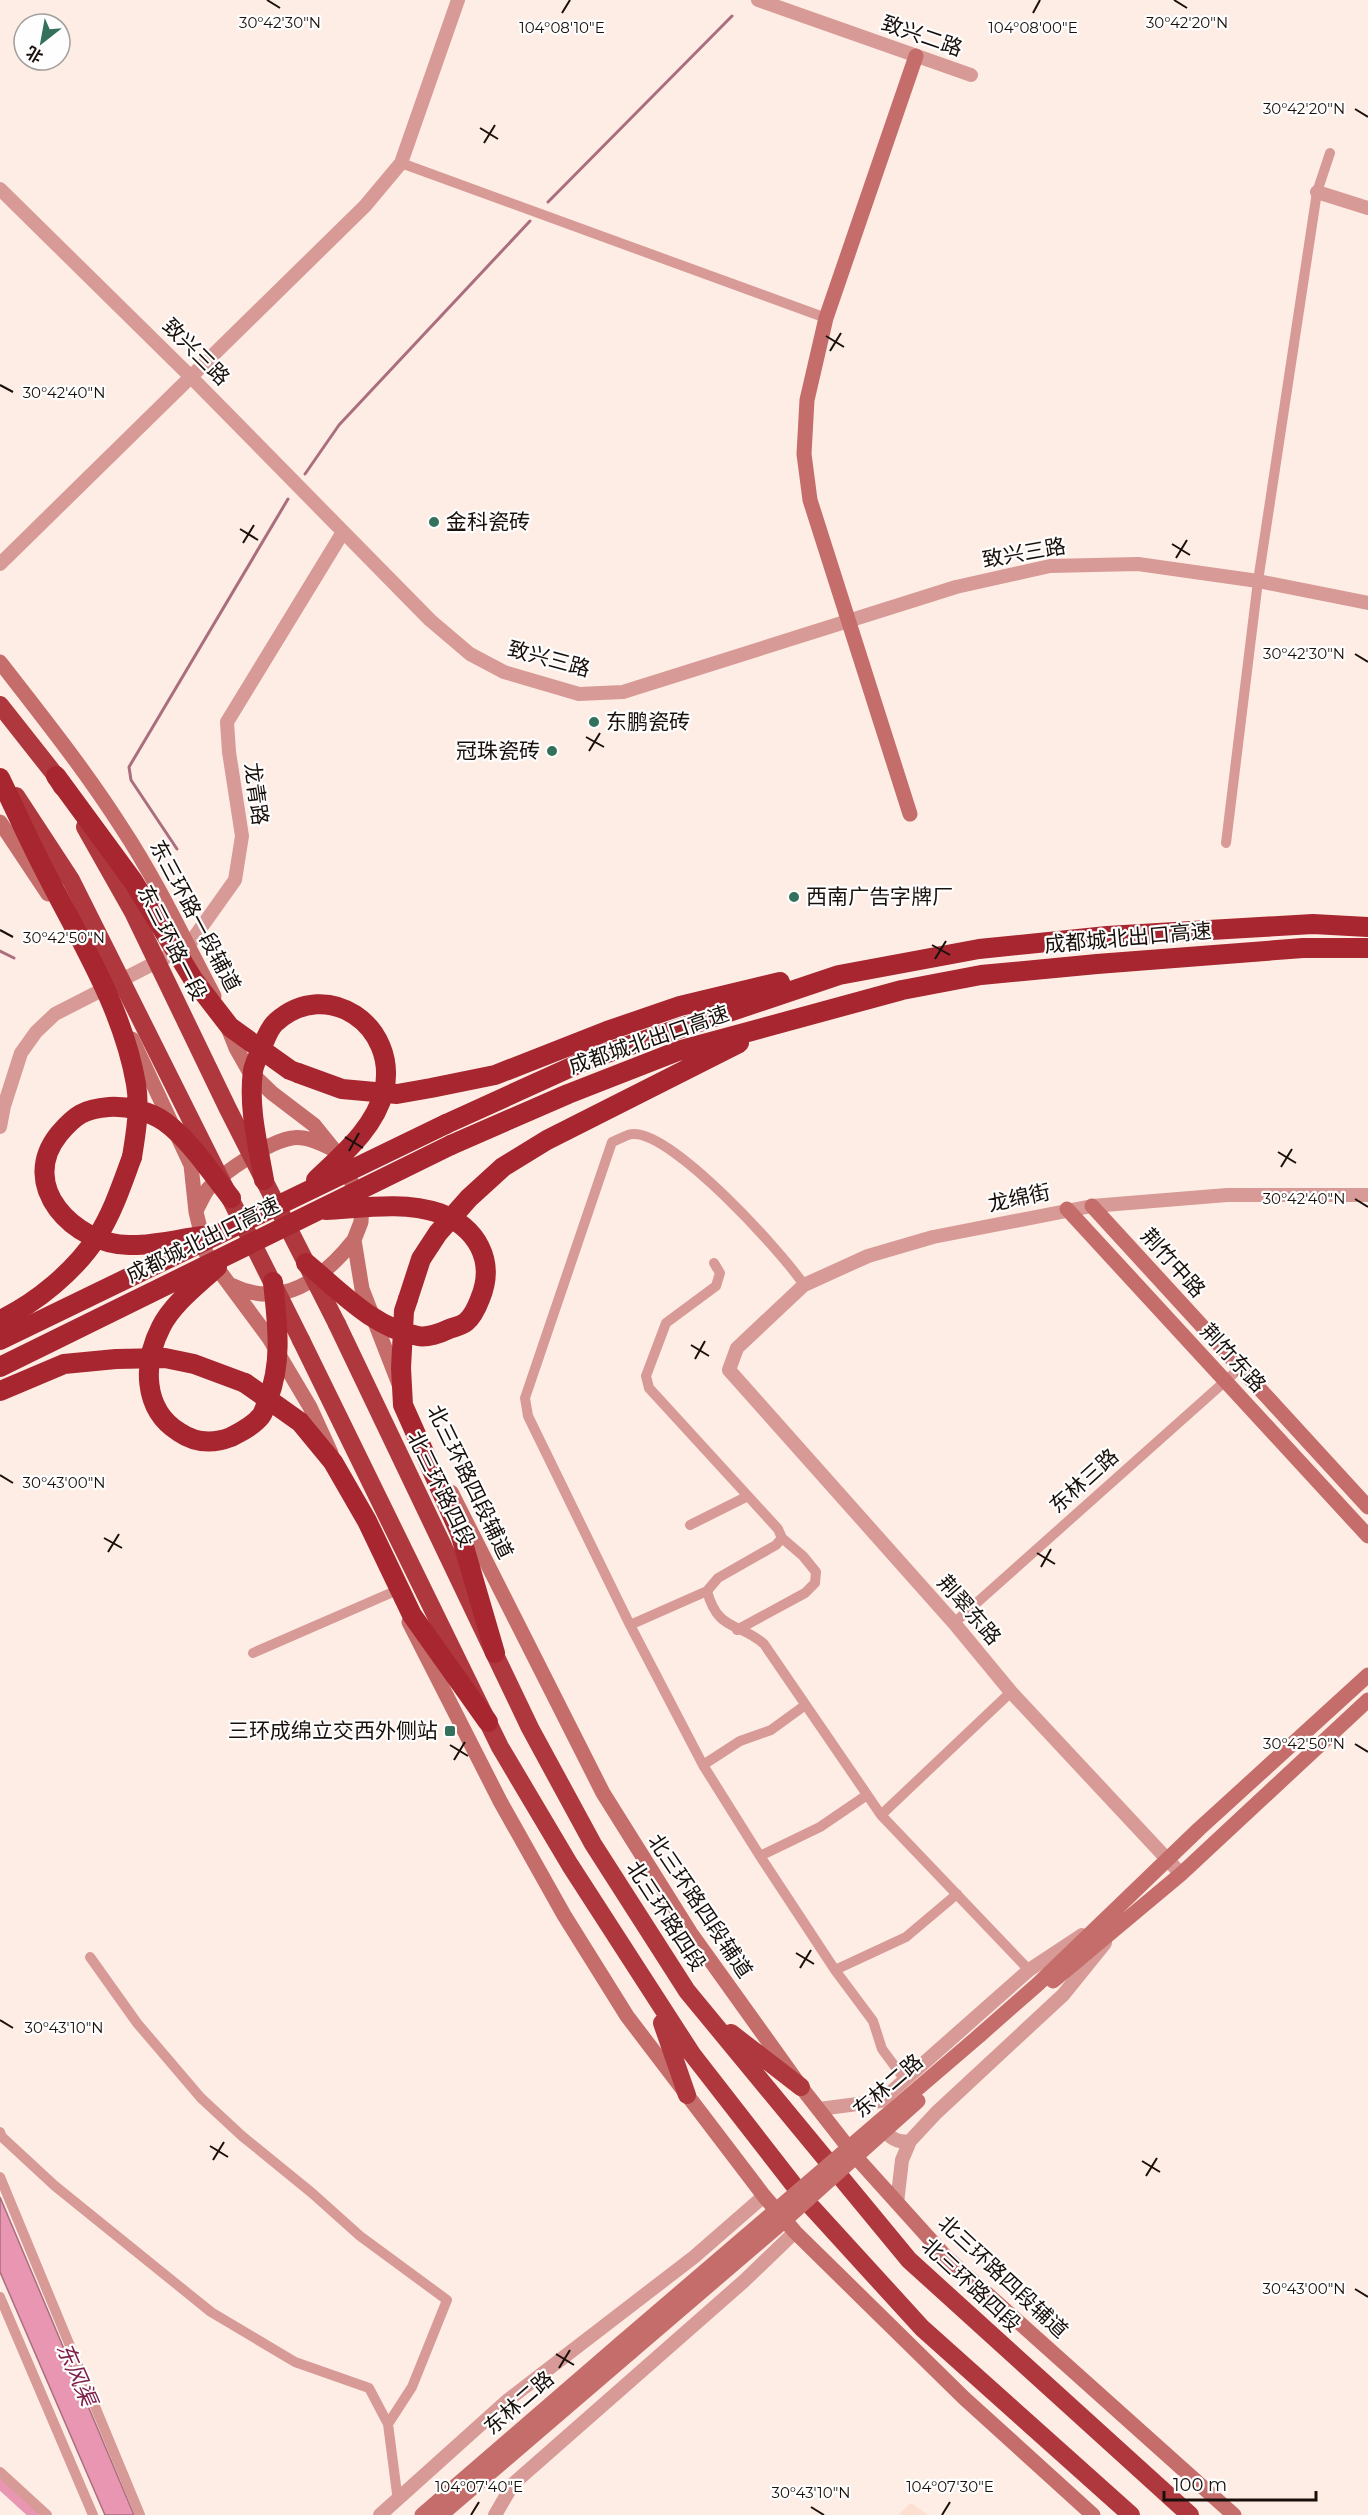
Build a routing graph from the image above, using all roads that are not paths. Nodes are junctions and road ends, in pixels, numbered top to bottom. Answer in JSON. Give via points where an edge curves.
{"nodes":[{"id":1,"x":458,"y":0,"type":"edge"},
{"id":2,"x":758,"y":0,"type":"edge"},
{"id":3,"x":916,"y":56,"type":"junction"},
{"id":4,"x":971,"y":75,"type":"dead end"},
{"id":5,"x":1330,"y":153,"type":"dead end"},
{"id":6,"x":401,"y":163,"type":"junction"},
{"id":7,"x":0,"y":189,"type":"edge"},
{"id":8,"x":1317,"y":192,"type":"junction"},
{"id":9,"x":1368,"y":208,"type":"edge"},
{"id":10,"x":826,"y":318,"type":"junction"},
{"id":11,"x":190,"y":376,"type":"junction"},
{"id":12,"x":343,"y":531,"type":"junction"},
{"id":13,"x":0,"y":564,"type":"edge"},
{"id":14,"x":1258,"y":581,"type":"junction"},
{"id":15,"x":1368,"y":603,"type":"edge"},
{"id":16,"x":848,"y":622,"type":"junction"},
{"id":17,"x":0,"y":663,"type":"edge"},
{"id":18,"x":0,"y":705,"type":"edge"},
{"id":19,"x":0,"y":772,"type":"edge"},
{"id":20,"x":56,"y":776,"type":"junction"},
{"id":21,"x":0,"y":778,"type":"edge"},
{"id":22,"x":910,"y":814,"type":"dead end"},
{"id":23,"x":0,"y":822,"type":"edge"},
{"id":24,"x":1226,"y":843,"type":"dead end"},
{"id":25,"x":1368,"y":927,"type":"edge"},
{"id":26,"x":188,"y":946,"type":"junction"},
{"id":27,"x":1368,"y":948,"type":"edge"},
{"id":28,"x":839,"y":975,"type":"junction"},
{"id":29,"x":107,"y":987,"type":"junction"},
{"id":30,"x":780,"y":1022,"type":"junction"},
{"id":31,"x":0,"y":1127,"type":"edge"},
{"id":32,"x":335,"y":1150,"type":"junction"},
{"id":33,"x":264,"y":1180,"type":"junction"},
{"id":34,"x":353,"y":1184,"type":"joint"},
{"id":35,"x":301,"y":1194,"type":"junction"},
{"id":36,"x":1368,"y":1195,"type":"edge"},
{"id":37,"x":231,"y":1198,"type":"junction"},
{"id":38,"x":1092,"y":1206,"type":"junction"},
{"id":39,"x":1067,"y":1209,"type":"junction"},
{"id":40,"x":317,"y":1211,"type":"junction"},
{"id":41,"x":196,"y":1212,"type":"junction"},
{"id":42,"x":282,"y":1214,"type":"joint"},
{"id":43,"x":222,"y":1232,"type":"junction"},
{"id":44,"x":354,"y":1240,"type":"junction"},
{"id":45,"x":232,"y":1252,"type":"junction"},
{"id":46,"x":306,"y":1263,"type":"junction"},
{"id":47,"x":714,"y":1263,"type":"dead end"},
{"id":48,"x":225,"y":1282,"type":"junction"},
{"id":49,"x":273,"y":1282,"type":"junction"},
{"id":50,"x":804,"y":1285,"type":"junction"},
{"id":51,"x":0,"y":1320,"type":"edge"},
{"id":52,"x":0,"y":1340,"type":"edge"},
{"id":53,"x":0,"y":1367,"type":"edge"},
{"id":54,"x":1240,"y":1368,"type":"junction"},
{"id":55,"x":729,"y":1370,"type":"joint"},
{"id":56,"x":1226,"y":1380,"type":"junction"},
{"id":57,"x":0,"y":1391,"type":"edge"},
{"id":58,"x":748,"y":1496,"type":"junction"},
{"id":59,"x":1368,"y":1507,"type":"edge"},
{"id":60,"x":690,"y":1525,"type":"dead end"},
{"id":61,"x":1368,"y":1536,"type":"edge"},
{"id":62,"x":782,"y":1538,"type":"junction"},
{"id":63,"x":707,"y":1591,"type":"junction"},
{"id":64,"x":393,"y":1592,"type":"junction"},
{"id":65,"x":954,"y":1623,"type":"junction"},
{"id":66,"x":630,"y":1625,"type":"junction"},
{"id":67,"x":737,"y":1630,"type":"junction"},
{"id":68,"x":253,"y":1653,"type":"dead end"},
{"id":69,"x":495,"y":1653,"type":"junction"},
{"id":70,"x":1368,"y":1675,"type":"edge"},
{"id":71,"x":1011,"y":1692,"type":"junction"},
{"id":72,"x":1368,"y":1700,"type":"edge"},
{"id":73,"x":804,"y":1706,"type":"junction"},
{"id":74,"x":488,"y":1722,"type":"junction"},
{"id":75,"x":704,"y":1765,"type":"junction"},
{"id":76,"x":867,"y":1795,"type":"junction"},
{"id":77,"x":881,"y":1815,"type":"junction"},
{"id":78,"x":760,"y":1856,"type":"junction"},
{"id":79,"x":1167,"y":1859,"type":"junction"},
{"id":80,"x":1181,"y":1874,"type":"junction"},
{"id":81,"x":957,"y":1894,"type":"junction"},
{"id":82,"x":1101,"y":1922,"type":"junction"},
{"id":83,"x":1116,"y":1930,"type":"junction"},
{"id":84,"x":90,"y":1957,"type":"dead end"},
{"id":85,"x":629,"y":1960,"type":"junction"},
{"id":86,"x":835,"y":1970,"type":"junction"},
{"id":87,"x":1029,"y":1970,"type":"junction"},
{"id":88,"x":704,"y":2012,"type":"junction"},
{"id":89,"x":983,"y":2038,"type":"junction"},
{"id":90,"x":905,"y":2080,"type":"junction"},
{"id":91,"x":801,"y":2087,"type":"junction"},
{"id":92,"x":687,"y":2095,"type":"junction"},
{"id":93,"x":881,"y":2101,"type":"junction"},
{"id":94,"x":819,"y":2109,"type":"junction"},
{"id":95,"x":0,"y":2132,"type":"edge"},
{"id":96,"x":910,"y":2141,"type":"junction"},
{"id":97,"x":0,"y":2177,"type":"edge"},
{"id":98,"x":764,"y":2196,"type":"junction"},
{"id":99,"x":897,"y":2203,"type":"junction"},
{"id":100,"x":795,"y":2232,"type":"junction"},
{"id":101,"x":0,"y":2297,"type":"edge"},
{"id":102,"x":626,"y":2347,"type":"junction"},
{"id":103,"x":388,"y":2424,"type":"junction"},
{"id":104,"x":0,"y":2472,"type":"edge"},
{"id":105,"x":398,"y":2501,"type":"junction"},
{"id":106,"x":46,"y":2515,"type":"edge"},
{"id":107,"x":93,"y":2515,"type":"edge"},
{"id":108,"x":140,"y":2515,"type":"edge"},
{"id":109,"x":380,"y":2515,"type":"edge"},
{"id":110,"x":422,"y":2515,"type":"edge"},
{"id":111,"x":441,"y":2515,"type":"edge"},
{"id":112,"x":495,"y":2515,"type":"edge"},
{"id":113,"x":1093,"y":2515,"type":"edge"},
{"id":114,"x":1131,"y":2515,"type":"edge"},
{"id":115,"x":1190,"y":2515,"type":"edge"},
{"id":116,"x":1234,"y":2515,"type":"edge"}],
"edges":[{"from":1,"to":6,"type":"street"},
{"from":2,"to":3,"type":"street","name":"致兴二路"},
{"from":3,"to":4,"type":"street","name":"致兴二路"},
{"from":3,"to":10,"type":"main road"},
{"from":5,"to":8,"type":"street"},
{"from":6,"to":10,"type":"street"},
{"from":6,"to":11,"type":"street","via":[[365,206]]},
{"from":7,"to":11,"type":"street","name":"致兴三路"},
{"from":8,"to":9,"type":"street"},
{"from":8,"to":14,"type":"street"},
{"from":10,"to":16,"type":"main road","via":[[807,400],[804,454],[810,500]]},
{"from":11,"to":12,"type":"street","name":"致兴三路"},
{"from":11,"to":13,"type":"street"},
{"from":12,"to":16,"type":"street","name":"致兴三路","via":[[430,620],[470,654],[504,672],[579,694],[623,692]]},
{"from":12,"to":26,"type":"street","name":"龙青路","via":[[227,722],[242,836],[236,880]]},
{"from":14,"to":15,"type":"street","name":"致兴三路"},
{"from":14,"to":16,"type":"street","name":"致兴三路","via":[[1138,564],[1050,566],[956,587]]},
{"from":14,"to":24,"type":"street"},
{"from":16,"to":22,"type":"main road"},
{"from":17,"to":26,"type":"main road","name":"东三环路一段辅道","via":[[68,749],[122,828]]},
{"from":18,"to":20,"type":"highway","name":"东三环路一段","bridge":true},
{"from":19,"to":37,"type":"highway","bridge":true,"via":[[71,880]]},
{"from":20,"to":28,"type":"highway","bridge":true,"via":[[133,881],[194,979],[230,1027],[290,1070],[342,1089],[397,1094],[495,1075],[680,1006],[772,983]]},
{"from":20,"to":33,"type":"highway","name":"东三环路一段","bridge":true,"via":[[133,912]]},
{"from":21,"to":51,"type":"highway","bridge":true,"via":[[95,967],[123,1032],[136,1085],[138,1122],[132,1157],[96,1238],[65,1275],[17,1312]]},
{"from":23,"to":29,"type":"main road"},
{"from":25,"to":28,"type":"highway","name":"成都城北出口高速","via":[[1313,924],[1107,936],[979,949]]},
{"from":26,"to":29,"type":"street","name":"龙青路"},
{"from":26,"to":32,"type":"main road","name":"东三环路一段辅道","via":[[249,1071],[314,1125]]},
{"from":27,"to":30,"type":"highway","name":"成都城北出口高速","via":[[1303,948],[981,975],[902,990]]},
{"from":28,"to":35,"type":"highway","name":"成都城北出口高速","bridge":true,"via":[[589,1059]]},
{"from":29,"to":31,"type":"street","name":"龙青路","via":[[55,1014],[36,1032],[21,1053]]},
{"from":29,"to":41,"type":"main road","via":[[191,1165]]},
{"from":30,"to":40,"type":"highway","name":"成都城北出口高速","bridge":true,"via":[[678,1051],[568,1094],[451,1145]]},
{"from":30,"to":69,"type":"highway","bridge":true,"via":[[547,1140],[503,1167],[469,1198],[421,1259],[404,1311],[400,1368],[403,1405],[460,1533]]},
{"from":32,"to":34,"type":"main road","name":"东三环路一段辅道"},
{"from":32,"to":41,"type":"main road","via":[[294,1137],[271,1146],[208,1189]]},
{"from":33,"to":35,"type":"highway","bridge":true,"via":[[252,1106],[253,1070],[274,1023],[311,1005],[352,1012],[368,1023],[381,1045],[384,1091],[364,1130]]},
{"from":33,"to":42,"type":"highway","name":"东三环路一段","bridge":true},
{"from":34,"to":44,"type":"main road","name":"北三环路四段辅道","via":[[362,1202],[361,1222]]},
{"from":35,"to":43,"type":"highway","name":"成都城北出口高速","bridge":true},
{"from":36,"to":38,"type":"street","name":"龙绵街","via":[[1227,1195]]},
{"from":37,"to":43,"type":"highway","bridge":true,"via":[[165,1122],[142,1111],[118,1106],[93,1108],[72,1118],[48,1154],[45,1177],[50,1197],[63,1217],[81,1232],[128,1245]]},
{"from":37,"to":49,"type":"highway","bridge":true},
{"from":38,"to":39,"type":"street","name":"龙绵街"},
{"from":38,"to":54,"type":"main road","name":"荆竹中路"},
{"from":39,"to":50,"type":"street","name":"龙绵街","via":[[879,1253]]},
{"from":39,"to":56,"type":"main road","name":"荆竹东路"},
{"from":40,"to":45,"type":"highway","name":"成都城北出口高速","bridge":true},
{"from":40,"to":46,"type":"highway","bridge":true,"via":[[380,1206],[439,1213],[463,1227],[479,1243],[486,1265],[484,1289],[466,1322],[421,1337],[374,1319]]},
{"from":41,"to":48,"type":"main road","via":[[206,1253]]},
{"from":42,"to":46,"type":"highway","name":"北三环路四段","bridge":true},
{"from":43,"to":52,"type":"highway","name":"成都城北出口高速","bridge":true},
{"from":44,"to":48,"type":"main road","via":[[330,1267],[290,1291],[260,1296]]},
{"from":44,"to":91,"type":"main road","name":"北三环路四段辅道","via":[[362,1289],[398,1382],[603,1793],[690,1932]]},
{"from":45,"to":49,"type":"highway","bridge":true,"via":[[162,1325],[152,1350],[148,1373],[157,1412],[191,1440],[218,1442],[242,1432],[261,1416],[274,1384],[279,1341]]},
{"from":45,"to":53,"type":"highway","name":"成都城北出口高速","bridge":true},
{"from":46,"to":69,"type":"highway","name":"北三环路四段","bridge":true},
{"from":47,"to":58,"type":"street","via":[[720,1273],[716,1286],[666,1323],[646,1376],[649,1388]]},
{"from":48,"to":64,"type":"main road","via":[[269,1338],[310,1407]]},
{"from":49,"to":74,"type":"highway","bridge":true},
{"from":50,"to":55,"type":"street","name":"龙绵街","via":[[737,1348]]},
{"from":50,"to":66,"type":"street","via":[[789,1262],[705,1178],[662,1143],[633,1134],[612,1142],[525,1398],[528,1416]]},
{"from":54,"to":56,"type":"street","name":"东林三路"},
{"from":54,"to":59,"type":"main road","name":"荆竹中路"},
{"from":55,"to":65,"type":"street","name":"荆翠东路"},
{"from":56,"to":61,"type":"main road","name":"荆竹东路"},
{"from":56,"to":65,"type":"street","name":"东林三路"},
{"from":57,"to":74,"type":"highway","bridge":true,"via":[[64,1364],[116,1359],[165,1358],[245,1383],[300,1422],[333,1462],[367,1521],[412,1615]]},
{"from":58,"to":60,"type":"street"},
{"from":58,"to":62,"type":"street"},
{"from":62,"to":63,"type":"street","via":[[718,1578]]},
{"from":62,"to":67,"type":"street","via":[[816,1572],[815,1583],[805,1593]]},
{"from":63,"to":66,"type":"street"},
{"from":63,"to":67,"type":"street","via":[[710,1603],[725,1623]]},
{"from":64,"to":68,"type":"street"},
{"from":64,"to":92,"type":"main road","via":[[500,1801],[564,1915],[627,2016]]},
{"from":65,"to":71,"type":"street","name":"荆翠东路"},
{"from":66,"to":75,"type":"street"},
{"from":67,"to":73,"type":"street","via":[[752,1634],[764,1644]]},
{"from":69,"to":88,"type":"highway","name":"北三环路四段","via":[[530,1728],[593,1844]]},
{"from":70,"to":79,"type":"main road","name":"东林二路"},
{"from":71,"to":77,"type":"street"},
{"from":71,"to":79,"type":"street","name":"荆翠东路"},
{"from":72,"to":80,"type":"main road","name":"东林二路"},
{"from":73,"to":75,"type":"street","via":[[771,1730],[740,1742]]},
{"from":73,"to":76,"type":"street"},
{"from":74,"to":85,"type":"highway"},
{"from":75,"to":78,"type":"street"},
{"from":76,"to":77,"type":"street"},
{"from":76,"to":78,"type":"street","via":[[820,1827]]},
{"from":77,"to":81,"type":"street"},
{"from":78,"to":86,"type":"street"},
{"from":79,"to":80,"type":"street","name":"荆翠东路"},
{"from":79,"to":82,"type":"main road","name":"东林二路"},
{"from":80,"to":83,"type":"main road","name":"东林二路"},
{"from":81,"to":86,"type":"street","via":[[906,1937]]},
{"from":81,"to":87,"type":"street"},
{"from":82,"to":87,"type":"street"},
{"from":82,"to":89,"type":"main road","name":"东林二路"},
{"from":83,"to":89,"type":"main road","name":"东林二路"},
{"from":83,"to":96,"type":"street","via":[[1063,1995]]},
{"from":84,"to":103,"type":"street","via":[[137,2023],[201,2098],[360,2236],[447,2300],[412,2386]]},
{"from":85,"to":92,"type":"highway","via":[[666,2030]]},
{"from":85,"to":114,"type":"highway","via":[[692,2054],[807,2202],[922,2328]]},
{"from":86,"to":90,"type":"street","via":[[873,2021],[882,2049]]},
{"from":87,"to":90,"type":"street"},
{"from":88,"to":91,"type":"highway"},
{"from":88,"to":115,"type":"highway","name":"北三环路四段","via":[[909,2260]]},
{"from":89,"to":102,"type":"main road","name":"东林二路","bridge":true},
{"from":90,"to":93,"type":"street"},
{"from":91,"to":94,"type":"main road","name":"北三环路四段辅道"},
{"from":92,"to":98,"type":"main road"},
{"from":93,"to":94,"type":"street"},
{"from":93,"to":96,"type":"street","via":[[882,2128],[897,2141]]},
{"from":94,"to":99,"type":"main road","name":"北三环路四段辅道"},
{"from":95,"to":103,"type":"street","via":[[56,2186],[211,2312],[296,2362],[369,2388]]},
{"from":96,"to":99,"type":"street","via":[[902,2160]]},
{"from":97,"to":108,"type":"street"},
{"from":98,"to":100,"type":"main road"},
{"from":98,"to":105,"type":"street","via":[[694,2257],[508,2400]]},
{"from":99,"to":116,"type":"main road","name":"北三环路四段辅道","via":[[946,2257]]},
{"from":100,"to":112,"type":"street","via":[[513,2484]]},
{"from":100,"to":113,"type":"main road","via":[[964,2398]]},
{"from":101,"to":107,"type":"street"},
{"from":102,"to":110,"type":"main road","name":"东林二路"},
{"from":102,"to":111,"type":"main road","name":"东林二路"},
{"from":103,"to":105,"type":"street"},
{"from":104,"to":106,"type":"street"},
{"from":105,"to":109,"type":"street"}]}
